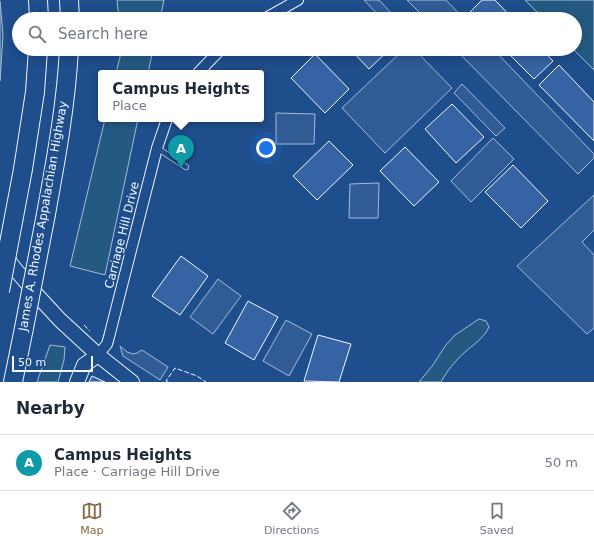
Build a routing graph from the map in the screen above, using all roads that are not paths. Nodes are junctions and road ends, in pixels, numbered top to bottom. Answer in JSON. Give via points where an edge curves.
{"nodes":[{"id":1,"x":38,"y":0,"type":"edge"},
{"id":2,"x":69,"y":0,"type":"edge"},
{"id":3,"x":298,"y":0,"type":"edge"},
{"id":4,"x":39,"y":12,"type":"edge"},
{"id":5,"x":70,"y":12,"type":"edge"},
{"id":6,"x":277,"y":12,"type":"edge"},
{"id":7,"x":38,"y":56,"type":"edge"},
{"id":8,"x":68,"y":56,"type":"edge"},
{"id":9,"x":215,"y":56,"type":"edge"},
{"id":10,"x":201,"y":70,"type":"edge"},
{"id":11,"x":166,"y":122,"type":"edge"},
{"id":12,"x":157,"y":148,"type":"junction"},
{"id":13,"x":186,"y":167,"type":"dead end"},
{"id":14,"x":0,"y":246,"type":"edge"},
{"id":15,"x":0,"y":291,"type":"edge"},
{"id":16,"x":98,"y":355,"type":"junction"},
{"id":17,"x":125,"y":380,"type":"edge"},
{"id":18,"x":13,"y":382,"type":"edge"},
{"id":19,"x":77,"y":382,"type":"edge"}],
"edges":[{"from":1,"to":4,"type":"highway"},
{"from":2,"to":5,"type":"highway"},
{"from":3,"to":6,"type":"street"},
{"from":7,"to":15,"type":"highway","bridge":true,"via":[[35,92],[23,169]]},
{"from":8,"to":18,"type":"highway","name":"James A. Rhodes Appalachian Highway","bridge":true,"via":[[62,116],[46,214]]},
{"from":9,"to":10,"type":"street"},
{"from":11,"to":12,"type":"street","name":"Carriage Hill Drive"},
{"from":12,"to":13,"type":"lane"},
{"from":12,"to":16,"type":"street","name":"Carriage Hill Drive","via":[[109,337]]},
{"from":14,"to":16,"type":"main road","via":[[35,293]]},
{"from":16,"to":17,"type":"main road"},
{"from":16,"to":19,"type":"main road","via":[[84,365]]}]}
